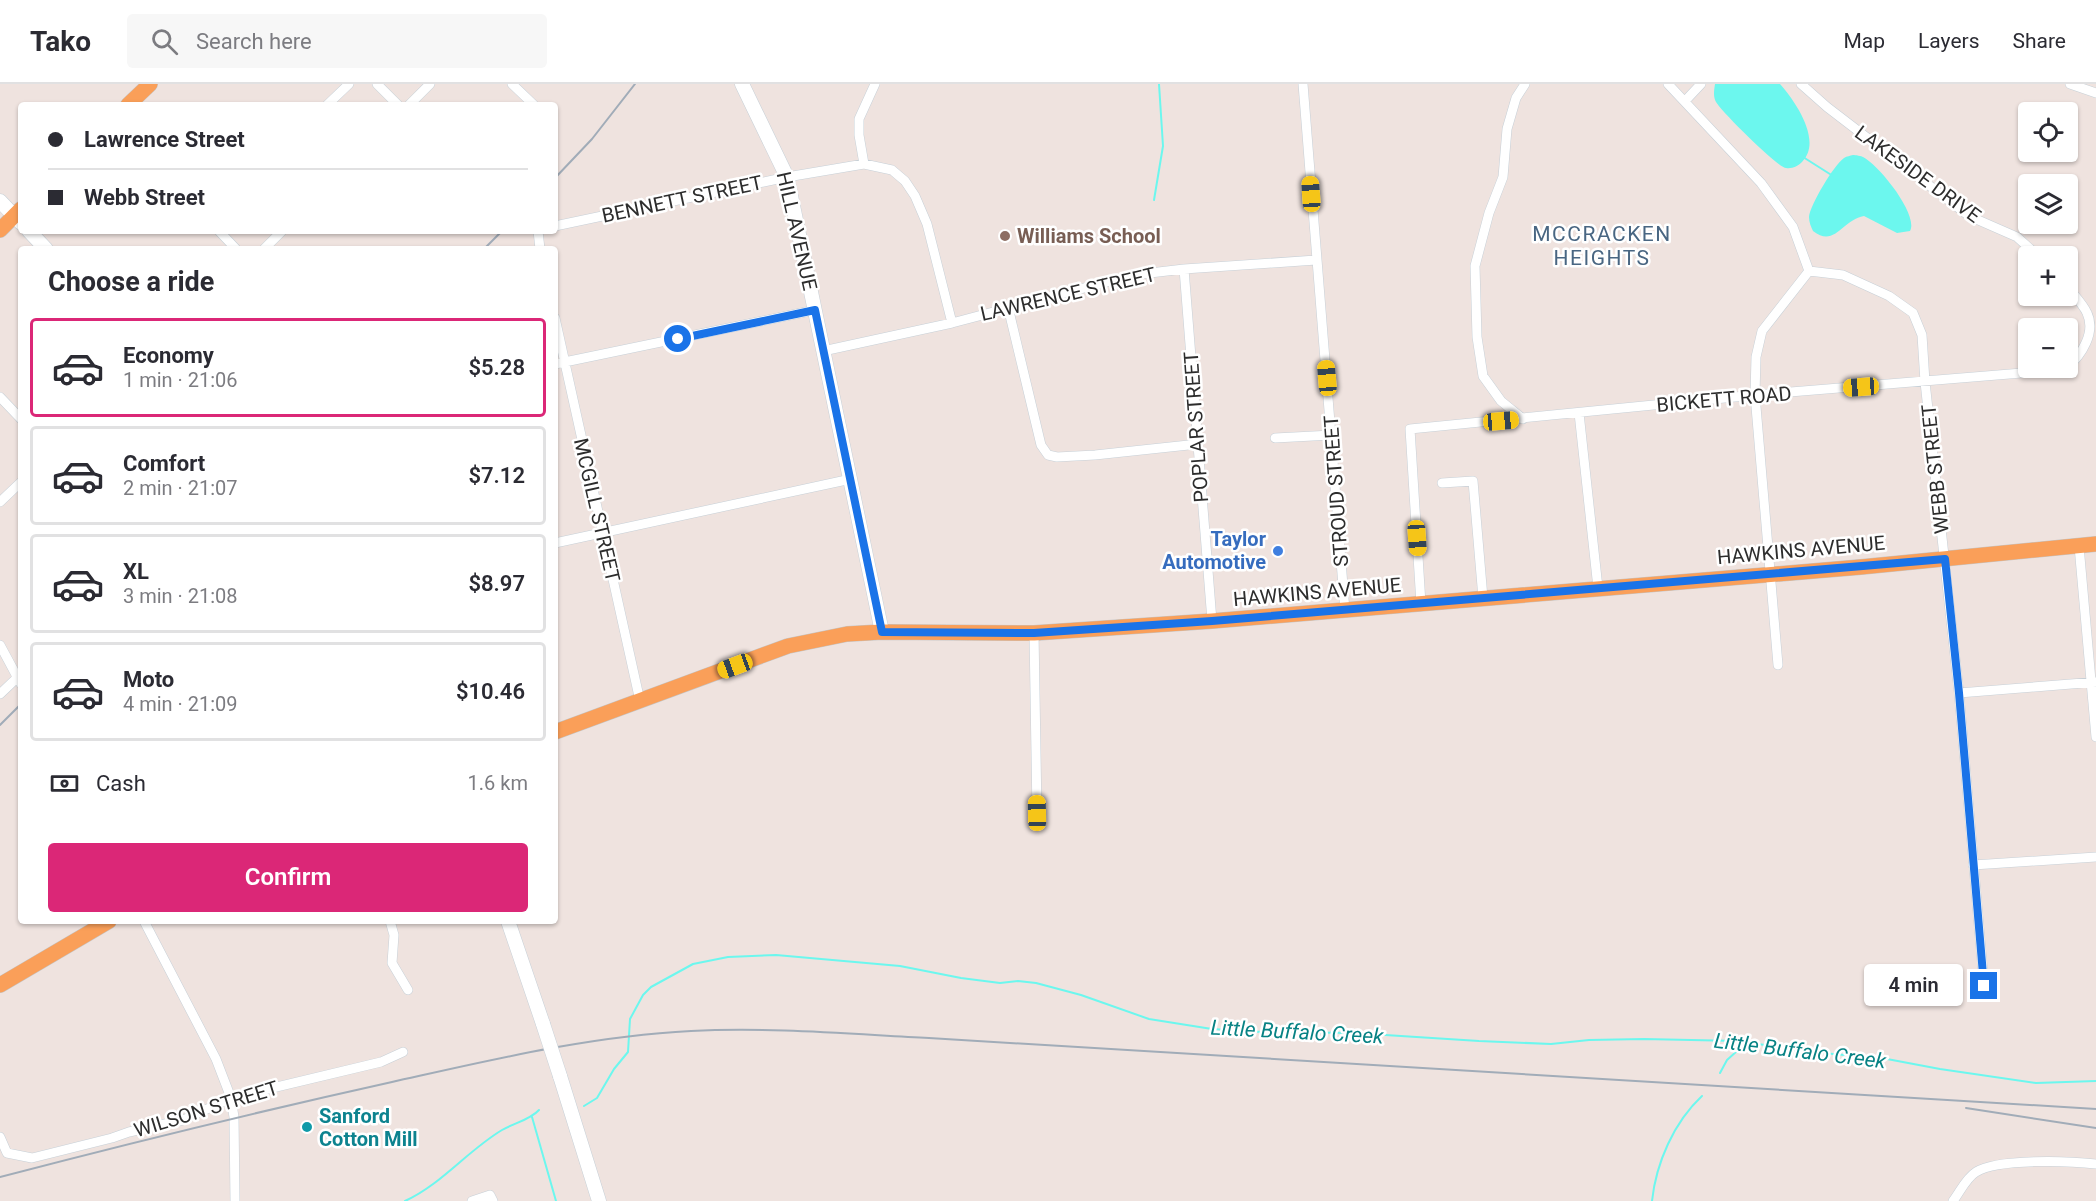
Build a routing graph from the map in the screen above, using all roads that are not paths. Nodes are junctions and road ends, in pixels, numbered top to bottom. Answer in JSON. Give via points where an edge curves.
{"nodes":[{"id":1,"x":150,"y":84,"type":"edge"},
{"id":2,"x":349,"y":84,"type":"edge"},
{"id":3,"x":377,"y":84,"type":"edge"},
{"id":4,"x":430,"y":84,"type":"edge"},
{"id":5,"x":512,"y":84,"type":"edge"},
{"id":6,"x":742,"y":84,"type":"edge"},
{"id":7,"x":875,"y":84,"type":"edge"},
{"id":8,"x":1303,"y":84,"type":"edge"},
{"id":9,"x":1525,"y":84,"type":"edge"},
{"id":10,"x":1668,"y":84,"type":"edge"},
{"id":11,"x":1701,"y":84,"type":"edge"},
{"id":12,"x":1801,"y":84,"type":"edge"},
{"id":13,"x":2070,"y":84,"type":"edge"},
{"id":14,"x":2096,"y":93,"type":"edge"},
{"id":15,"x":1685,"y":101,"type":"junction"},
{"id":16,"x":131,"y":102,"type":"edge"},
{"id":17,"x":330,"y":102,"type":"edge"},
{"id":18,"x":395,"y":102,"type":"edge"},
{"id":19,"x":412,"y":102,"type":"edge"},
{"id":20,"x":531,"y":102,"type":"edge"},
{"id":21,"x":864,"y":164,"type":"junction"},
{"id":22,"x":787,"y":177,"type":"junction"},
{"id":23,"x":0,"y":201,"type":"edge"},
{"id":24,"x":18,"y":215,"type":"edge"},
{"id":25,"x":18,"y":217,"type":"edge"},
{"id":26,"x":558,"y":225,"type":"edge"},
{"id":27,"x":0,"y":230,"type":"edge"},
{"id":28,"x":32,"y":234,"type":"edge"},
{"id":29,"x":222,"y":234,"type":"edge"},
{"id":30,"x":279,"y":234,"type":"edge"},
{"id":31,"x":43,"y":246,"type":"edge"},
{"id":32,"x":233,"y":246,"type":"edge"},
{"id":33,"x":267,"y":246,"type":"edge"},
{"id":34,"x":2027,"y":246,"type":"edge"},
{"id":35,"x":1316,"y":260,"type":"junction"},
{"id":36,"x":1184,"y":269,"type":"junction"},
{"id":37,"x":1809,"y":271,"type":"junction"},
{"id":38,"x":2078,"y":301,"type":"edge"},
{"id":39,"x":1008,"y":307,"type":"junction"},
{"id":40,"x":815,"y":310,"type":"junction"},
{"id":41,"x":952,"y":323,"type":"junction"},
{"id":42,"x":558,"y":345,"type":"edge"},
{"id":43,"x":823,"y":351,"type":"junction"},
{"id":44,"x":2078,"y":356,"type":"edge"},
{"id":45,"x":560,"y":363,"type":"edge"},
{"id":46,"x":2018,"y":374,"type":"edge"},
{"id":47,"x":1925,"y":382,"type":"junction"},
{"id":48,"x":1755,"y":395,"type":"junction"},
{"id":49,"x":0,"y":397,"type":"edge"},
{"id":50,"x":1579,"y":413,"type":"junction"},
{"id":51,"x":18,"y":416,"type":"edge"},
{"id":52,"x":1523,"y":418,"type":"junction"},
{"id":53,"x":1332,"y":435,"type":"junction"},
{"id":54,"x":1275,"y":438,"type":"dead end"},
{"id":55,"x":1198,"y":444,"type":"junction"},
{"id":56,"x":851,"y":479,"type":"junction"},
{"id":57,"x":1442,"y":483,"type":"dead end"},
{"id":58,"x":18,"y":485,"type":"edge"},
{"id":59,"x":0,"y":502,"type":"edge"},
{"id":60,"x":602,"y":533,"type":"junction"},
{"id":61,"x":558,"y":542,"type":"edge"},
{"id":62,"x":2096,"y":544,"type":"edge"},
{"id":63,"x":2079,"y":546,"type":"junction"},
{"id":64,"x":1945,"y":559,"type":"junction"},
{"id":65,"x":1770,"y":574,"type":"junction"},
{"id":66,"x":1598,"y":588,"type":"junction"},
{"id":67,"x":1483,"y":598,"type":"junction"},
{"id":68,"x":1421,"y":604,"type":"junction"},
{"id":69,"x":1345,"y":611,"type":"junction"},
{"id":70,"x":1212,"y":621,"type":"junction"},
{"id":71,"x":882,"y":632,"type":"junction"},
{"id":72,"x":1034,"y":633,"type":"junction"},
{"id":73,"x":0,"y":645,"type":"edge"},
{"id":74,"x":1778,"y":665,"type":"dead end"},
{"id":75,"x":18,"y":675,"type":"edge"},
{"id":76,"x":18,"y":680,"type":"edge"},
{"id":77,"x":2094,"y":682,"type":"edge"},
{"id":78,"x":1959,"y":693,"type":"junction"},
{"id":79,"x":0,"y":694,"type":"edge"},
{"id":80,"x":640,"y":701,"type":"junction"},
{"id":81,"x":558,"y":731,"type":"edge"},
{"id":82,"x":2096,"y":737,"type":"edge"},
{"id":83,"x":1037,"y":813,"type":"dead end"},
{"id":84,"x":2096,"y":857,"type":"edge"},
{"id":85,"x":1974,"y":865,"type":"junction"},
{"id":86,"x":104,"y":924,"type":"edge"},
{"id":87,"x":146,"y":924,"type":"edge"},
{"id":88,"x":391,"y":924,"type":"edge"},
{"id":89,"x":509,"y":924,"type":"edge"},
{"id":90,"x":0,"y":985,"type":"edge"},
{"id":91,"x":1984,"y":986,"type":"dead end"},
{"id":92,"x":408,"y":990,"type":"dead end"},
{"id":93,"x":403,"y":1052,"type":"dead end"},
{"id":94,"x":231,"y":1098,"type":"junction"},
{"id":95,"x":0,"y":1137,"type":"edge"},
{"id":96,"x":2096,"y":1164,"type":"edge"},
{"id":97,"x":491,"y":1198,"type":"edge"},
{"id":98,"x":235,"y":1201,"type":"edge"},
{"id":99,"x":472,"y":1201,"type":"edge"},
{"id":100,"x":599,"y":1201,"type":"edge"},
{"id":101,"x":1953,"y":1201,"type":"edge"}],
"edges":[{"from":1,"to":16,"type":"main road"},
{"from":2,"to":17,"type":"street"},
{"from":3,"to":18,"type":"street"},
{"from":4,"to":19,"type":"street"},
{"from":5,"to":20,"type":"street"},
{"from":6,"to":22,"type":"street","name":"HILL AVENUE"},
{"from":7,"to":21,"type":"street","via":[[859,119]]},
{"from":8,"to":35,"type":"street","name":"STROUD STREET"},
{"from":9,"to":52,"type":"street","via":[[1516,98],[1507,129],[1503,177],[1475,266],[1477,337],[1483,376],[1501,401]]},
{"from":10,"to":15,"type":"street"},
{"from":11,"to":15,"type":"street"},
{"from":12,"to":34,"type":"street","name":"LAKESIDE DRIVE","via":[[1969,216],[2017,237]]},
{"from":13,"to":14,"type":"street"},
{"from":15,"to":37,"type":"street","via":[[1761,183],[1793,227]]},
{"from":21,"to":22,"type":"street","name":"BENNETT STREET"},
{"from":21,"to":41,"type":"street","name":"BENNETT STREET","via":[[892,170],[915,196],[927,224]]},
{"from":22,"to":26,"type":"street","name":"BENNETT STREET"},
{"from":22,"to":40,"type":"street","name":"HILL AVENUE"},
{"from":23,"to":24,"type":"street"},
{"from":25,"to":27,"type":"main road"},
{"from":28,"to":31,"type":"street"},
{"from":29,"to":32,"type":"street"},
{"from":30,"to":33,"type":"street"},
{"from":35,"to":36,"type":"street","name":"LAWRENCE STREET"},
{"from":35,"to":53,"type":"street","name":"STROUD STREET"},
{"from":36,"to":39,"type":"street","name":"LAWRENCE STREET","via":[[1133,275]]},
{"from":36,"to":55,"type":"street","name":"POPLAR STREET"},
{"from":37,"to":47,"type":"street","name":"WEBB STREET","via":[[1843,275],[1889,296],[1912,313],[1922,335]]},
{"from":37,"to":48,"type":"street","via":[[1762,331],[1756,357]]},
{"from":38,"to":44,"type":"street","via":[[2087,313],[2090,328]]},
{"from":39,"to":41,"type":"street","name":"LAWRENCE STREET"},
{"from":39,"to":55,"type":"street","via":[[1041,445],[1047,453],[1057,457]]},
{"from":40,"to":43,"type":"street","name":"HILL AVENUE"},
{"from":40,"to":45,"type":"street"},
{"from":41,"to":43,"type":"street","name":"LAWRENCE STREET"},
{"from":42,"to":45,"type":"street","name":"MCGILL STREET"},
{"from":43,"to":56,"type":"street","name":"HILL AVENUE"},
{"from":45,"to":60,"type":"street","name":"MCGILL STREET"},
{"from":46,"to":47,"type":"street"},
{"from":47,"to":48,"type":"street","name":"BICKETT ROAD"},
{"from":47,"to":64,"type":"street","name":"WEBB STREET"},
{"from":48,"to":50,"type":"street","name":"BICKETT ROAD"},
{"from":48,"to":65,"type":"street"},
{"from":49,"to":51,"type":"street"},
{"from":50,"to":52,"type":"street","name":"BICKETT ROAD"},
{"from":50,"to":66,"type":"street"},
{"from":52,"to":68,"type":"street","name":"BICKETT ROAD","via":[[1410,429]]},
{"from":53,"to":54,"type":"street"},
{"from":53,"to":69,"type":"street","name":"STROUD STREET"},
{"from":55,"to":70,"type":"street","name":"POPLAR STREET"},
{"from":56,"to":60,"type":"street"},
{"from":56,"to":71,"type":"street","name":"HILL AVENUE"},
{"from":57,"to":67,"type":"street","via":[[1473,481]]},
{"from":58,"to":59,"type":"street"},
{"from":60,"to":61,"type":"street"},
{"from":60,"to":80,"type":"street","name":"MCGILL STREET"},
{"from":62,"to":63,"type":"main road","name":"HAWKINS AVENUE"},
{"from":63,"to":64,"type":"main road","name":"HAWKINS AVENUE"},
{"from":63,"to":77,"type":"street"},
{"from":64,"to":65,"type":"main road","name":"HAWKINS AVENUE"},
{"from":64,"to":78,"type":"street","name":"WEBB STREET"},
{"from":65,"to":66,"type":"main road","name":"HAWKINS AVENUE"},
{"from":65,"to":74,"type":"street"},
{"from":66,"to":67,"type":"main road","name":"HAWKINS AVENUE"},
{"from":67,"to":68,"type":"main road","name":"HAWKINS AVENUE"},
{"from":68,"to":69,"type":"main road","name":"HAWKINS AVENUE"},
{"from":69,"to":70,"type":"main road","name":"HAWKINS AVENUE"},
{"from":70,"to":72,"type":"main road","name":"HAWKINS AVENUE"},
{"from":71,"to":72,"type":"main road","name":"HAWKINS AVENUE"},
{"from":71,"to":80,"type":"main road","name":"HAWKINS AVENUE","via":[[848,634],[788,646]]},
{"from":72,"to":83,"type":"street"},
{"from":73,"to":75,"type":"street"},
{"from":76,"to":79,"type":"street"},
{"from":77,"to":78,"type":"street"},
{"from":77,"to":82,"type":"street"},
{"from":78,"to":85,"type":"street","name":"WEBB STREET"},
{"from":80,"to":81,"type":"main road","name":"HAWKINS AVENUE"},
{"from":84,"to":85,"type":"street"},
{"from":85,"to":91,"type":"street","name":"WEBB STREET"},
{"from":86,"to":90,"type":"main road"},
{"from":87,"to":94,"type":"street","via":[[216,1059]]},
{"from":88,"to":92,"type":"street","via":[[392,963]]},
{"from":89,"to":100,"type":"street","bridge":true},
{"from":93,"to":94,"type":"street","name":"WILSON STREET","via":[[381,1062]]},
{"from":94,"to":95,"type":"street","name":"WILSON STREET","via":[[183,1120],[32,1158],[7,1154]]},
{"from":94,"to":98,"type":"street"},
{"from":96,"to":101,"type":"street","via":[[2052,1161],[1992,1166],[1973,1174]]},
{"from":97,"to":99,"type":"street"}]}
